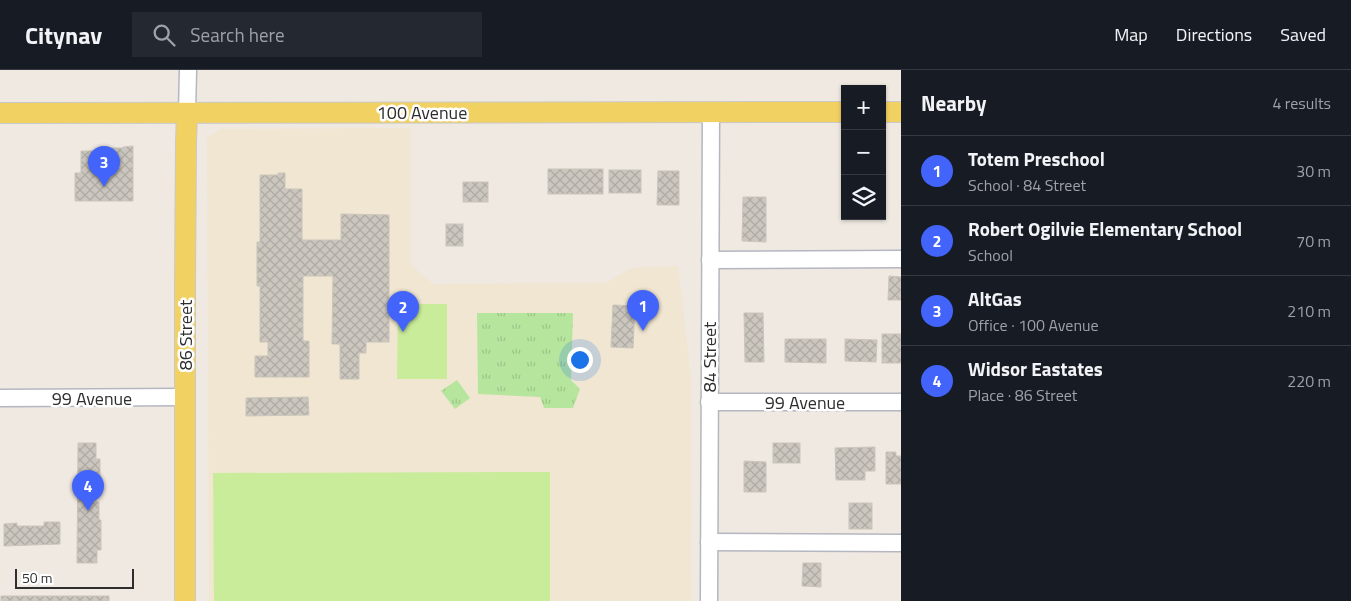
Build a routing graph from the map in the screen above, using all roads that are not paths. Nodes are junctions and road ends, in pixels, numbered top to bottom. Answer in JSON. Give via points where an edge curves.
{"nodes":[{"id":1,"x":188,"y":70,"type":"edge"},
{"id":2,"x":711,"y":112,"type":"junction"},
{"id":3,"x":841,"y":112,"type":"edge"},
{"id":4,"x":886,"y":112,"type":"edge"},
{"id":5,"x":901,"y":112,"type":"edge"},
{"id":6,"x":0,"y":113,"type":"edge"},
{"id":7,"x":187,"y":113,"type":"junction"},
{"id":8,"x":901,"y":259,"type":"edge"},
{"id":9,"x":710,"y":260,"type":"junction"},
{"id":10,"x":185,"y":397,"type":"junction"},
{"id":11,"x":0,"y":398,"type":"edge"},
{"id":12,"x":709,"y":402,"type":"junction"},
{"id":13,"x":901,"y":402,"type":"edge"},
{"id":14,"x":709,"y":542,"type":"junction"},
{"id":15,"x":901,"y":543,"type":"edge"},
{"id":16,"x":186,"y":601,"type":"edge"},
{"id":17,"x":709,"y":601,"type":"edge"}],
"edges":[{"from":1,"to":7,"type":"street","name":"86 Street"},
{"from":2,"to":3,"type":"main road","name":"100 Avenue"},
{"from":2,"to":7,"type":"main road","name":"100 Avenue"},
{"from":2,"to":9,"type":"street","name":"84 Street"},
{"from":4,"to":5,"type":"main road"},
{"from":6,"to":7,"type":"main road","name":"100 Avenue"},
{"from":7,"to":10,"type":"main road","name":"86 Street"},
{"from":8,"to":9,"type":"street"},
{"from":9,"to":12,"type":"street","name":"84 Street"},
{"from":10,"to":11,"type":"street","name":"99 Avenue"},
{"from":10,"to":16,"type":"main road","name":"86 Street"},
{"from":12,"to":13,"type":"street","name":"99 Avenue"},
{"from":12,"to":14,"type":"street","name":"84 Street"},
{"from":14,"to":15,"type":"street"},
{"from":14,"to":17,"type":"street","name":"84 Street"}]}
